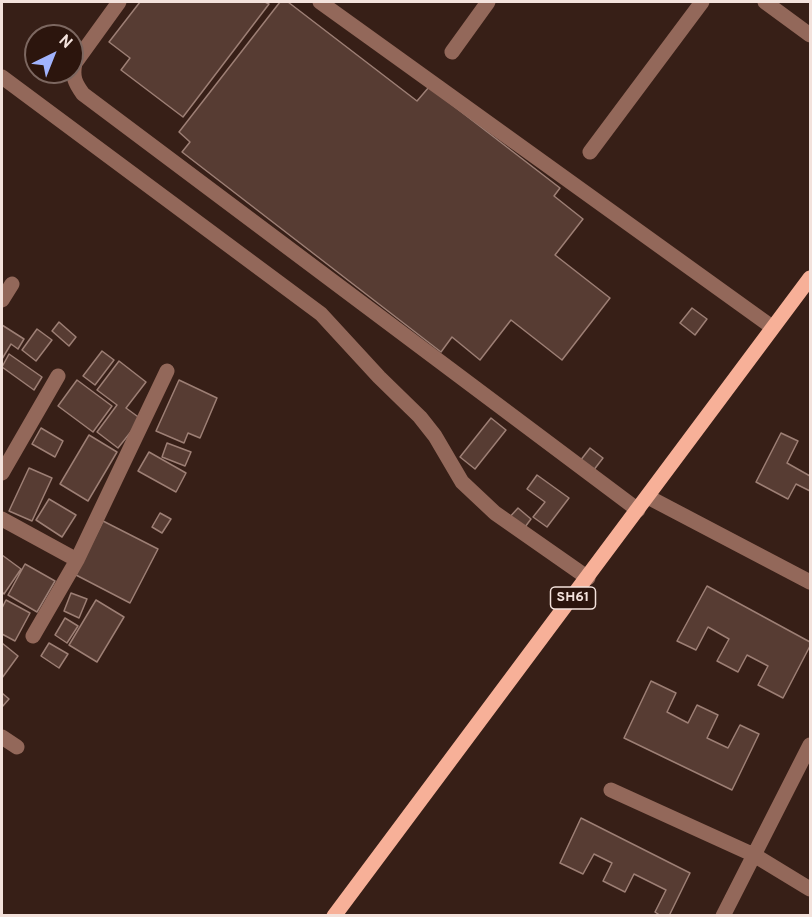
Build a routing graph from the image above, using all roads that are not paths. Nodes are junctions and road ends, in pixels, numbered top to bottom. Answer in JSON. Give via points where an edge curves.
{"nodes":[{"id":1,"x":120,"y":2,"type":"edge"},
{"id":2,"x":320,"y":2,"type":"edge"},
{"id":3,"x":488,"y":2,"type":"edge"},
{"id":4,"x":702,"y":2,"type":"edge"},
{"id":5,"x":765,"y":2,"type":"edge"},
{"id":6,"x":810,"y":34,"type":"edge"},
{"id":7,"x":452,"y":52,"type":"dead end"},
{"id":8,"x":2,"y":77,"type":"edge"},
{"id":9,"x":590,"y":152,"type":"dead end"},
{"id":10,"x":810,"y":278,"type":"edge"},
{"id":11,"x":12,"y":285,"type":"dead end"},
{"id":12,"x":2,"y":300,"type":"edge"},
{"id":13,"x":772,"y":327,"type":"junction"},
{"id":14,"x":167,"y":371,"type":"dead end"},
{"id":15,"x":58,"y":376,"type":"dead end"},
{"id":16,"x":2,"y":473,"type":"edge"},
{"id":17,"x":643,"y":503,"type":"junction"},
{"id":18,"x":2,"y":519,"type":"edge"},
{"id":19,"x":77,"y":561,"type":"junction"},
{"id":20,"x":588,"y":578,"type":"junction"},
{"id":21,"x":810,"y":582,"type":"edge"},
{"id":22,"x":33,"y":636,"type":"dead end"},
{"id":23,"x":2,"y":737,"type":"edge"},
{"id":24,"x":810,"y":745,"type":"edge"},
{"id":25,"x":17,"y":747,"type":"dead end"},
{"id":26,"x":611,"y":790,"type":"dead end"},
{"id":27,"x":754,"y":855,"type":"junction"},
{"id":28,"x":810,"y":889,"type":"edge"},
{"id":29,"x":334,"y":915,"type":"edge"},
{"id":30,"x":723,"y":915,"type":"edge"}],
"edges":[{"from":1,"to":17,"type":"street","via":[[75,63],[74,82],[83,94]]},
{"from":2,"to":13,"type":"street"},
{"from":3,"to":7,"type":"street"},
{"from":4,"to":9,"type":"street"},
{"from":5,"to":6,"type":"street"},
{"from":8,"to":20,"type":"street","via":[[321,314],[420,417],[462,482],[495,513]]},
{"from":10,"to":13,"type":"main road","number":"SH61"},
{"from":11,"to":12,"type":"street"},
{"from":13,"to":17,"type":"main road","number":"SH61"},
{"from":14,"to":19,"type":"street"},
{"from":15,"to":16,"type":"street"},
{"from":17,"to":20,"type":"main road","number":"SH61"},
{"from":17,"to":21,"type":"street"},
{"from":18,"to":19,"type":"street"},
{"from":19,"to":22,"type":"street"},
{"from":20,"to":29,"type":"main road","number":"SH61"},
{"from":23,"to":25,"type":"street"},
{"from":24,"to":27,"type":"street"},
{"from":26,"to":27,"type":"street"},
{"from":27,"to":28,"type":"street"},
{"from":27,"to":30,"type":"street"}]}
